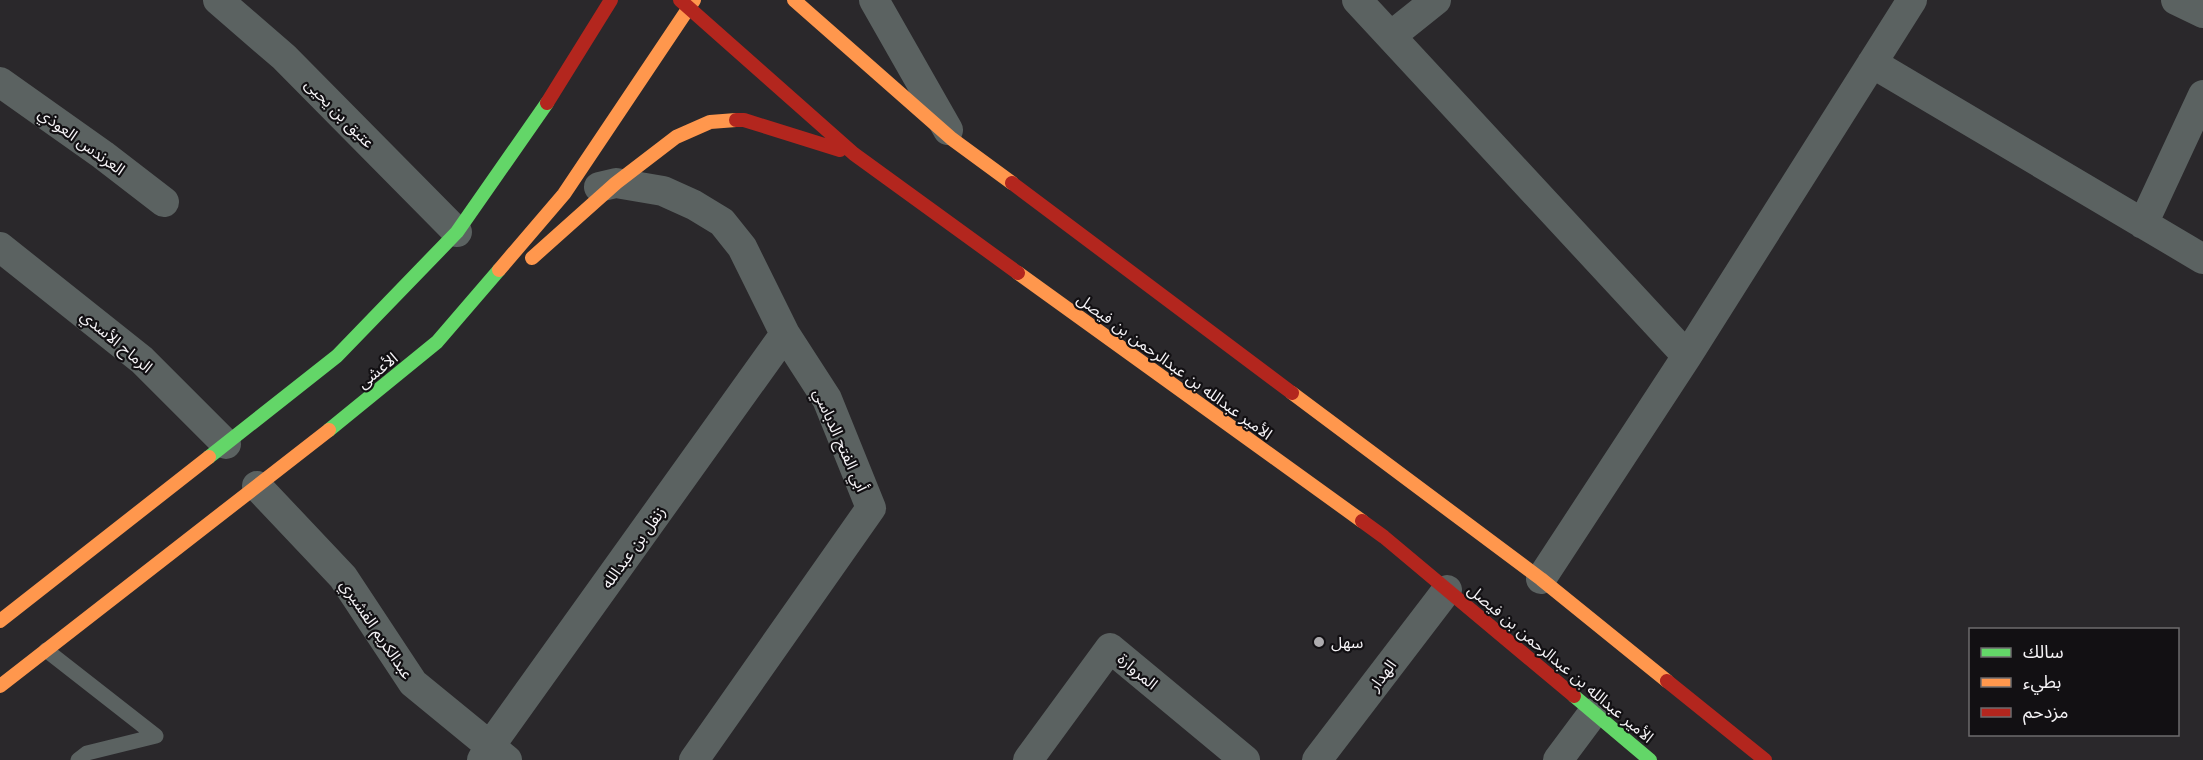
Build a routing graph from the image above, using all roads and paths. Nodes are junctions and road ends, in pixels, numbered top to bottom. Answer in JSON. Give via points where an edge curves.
{"nodes":[{"id":1,"x":218,"y":0,"type":"edge"},
{"id":2,"x":611,"y":0,"type":"edge"},
{"id":3,"x":794,"y":0,"type":"edge"},
{"id":4,"x":874,"y":0,"type":"edge"},
{"id":5,"x":1358,"y":0,"type":"edge"},
{"id":6,"x":1436,"y":0,"type":"edge"},
{"id":7,"x":1912,"y":0,"type":"edge"},
{"id":8,"x":2176,"y":0,"type":"edge"},
{"id":9,"x":687,"y":2,"type":"edge"},
{"id":10,"x":2203,"y":13,"type":"edge"},
{"id":11,"x":1391,"y":36,"type":"junction"},
{"id":12,"x":1872,"y":63,"type":"junction"},
{"id":13,"x":0,"y":82,"type":"edge"},
{"id":14,"x":2203,"y":95,"type":"edge"},
{"id":15,"x":952,"y":139,"type":"junction"},
{"id":16,"x":854,"y":154,"type":"junction"},
{"id":17,"x":616,"y":183,"type":"junction"},
{"id":18,"x":564,"y":194,"type":"junction"},
{"id":19,"x":164,"y":202,"type":"dead end"},
{"id":20,"x":2143,"y":224,"type":"junction"},
{"id":21,"x":457,"y":232,"type":"junction"},
{"id":22,"x":0,"y":247,"type":"edge"},
{"id":23,"x":2203,"y":259,"type":"edge"},
{"id":24,"x":785,"y":334,"type":"junction"},
{"id":25,"x":437,"y":342,"type":"junction"},
{"id":26,"x":1687,"y":356,"type":"junction"},
{"id":27,"x":226,"y":444,"type":"junction"},
{"id":28,"x":257,"y":486,"type":"junction"},
{"id":29,"x":1541,"y":579,"type":"junction"},
{"id":30,"x":1447,"y":590,"type":"junction"},
{"id":31,"x":0,"y":621,"type":"edge"},
{"id":32,"x":46,"y":650,"type":"junction"},
{"id":33,"x":0,"y":686,"type":"edge"},
{"id":34,"x":1593,"y":712,"type":"junction"},
{"id":35,"x":493,"y":755,"type":"edge"},
{"id":36,"x":78,"y":760,"type":"edge"},
{"id":37,"x":694,"y":760,"type":"edge"},
{"id":38,"x":1028,"y":760,"type":"edge"},
{"id":39,"x":1245,"y":760,"type":"edge"},
{"id":40,"x":1317,"y":760,"type":"edge"},
{"id":41,"x":1558,"y":760,"type":"edge"},
{"id":42,"x":1650,"y":760,"type":"edge"},
{"id":43,"x":1765,"y":760,"type":"edge"}],
"edges":[{"from":1,"to":21,"type":"street","name":"عتيق بن يحيى","via":[[284,57]]},
{"from":2,"to":21,"type":"main road","via":[[558,87]]},
{"from":3,"to":15,"type":"main road"},
{"from":4,"to":15,"type":"street"},
{"from":5,"to":11,"type":"street"},
{"from":6,"to":11,"type":"street"},
{"from":7,"to":12,"type":"street"},
{"from":8,"to":10,"type":"street"},
{"from":9,"to":16,"type":"main road","name":"الأمير عبدالله بن عبدالرحمن بن فيصل"},
{"from":9,"to":18,"type":"main road","name":"الأعشى"},
{"from":11,"to":26,"type":"street"},
{"from":12,"to":20,"type":"street"},
{"from":12,"to":26,"type":"street"},
{"from":13,"to":19,"type":"street","name":"العرندس العوذي"},
{"from":14,"to":20,"type":"street"},
{"from":15,"to":29,"type":"main road"},
{"from":16,"to":17,"type":"main road","via":[[744,120],[710,123],[676,137]]},
{"from":16,"to":30,"type":"main road","name":"الأمير عبدالله بن عبدالرحمن بن فيصل","via":[[1384,537]]},
{"from":17,"to":18,"type":"street","name":"أبي الفتح الدباسي"},
{"from":17,"to":24,"type":"street","name":"أبي الفتح الدباسي","via":[[663,190],[722,222],[742,247]]},
{"from":17,"to":25,"type":"main road"},
{"from":18,"to":25,"type":"main road","name":"الأعشى"},
{"from":20,"to":23,"type":"street"},
{"from":21,"to":27,"type":"main road","via":[[337,356]]},
{"from":22,"to":27,"type":"street","name":"الرماح الأسدي","via":[[142,360]]},
{"from":24,"to":35,"type":"street","name":"زنفل بن عبدالله"},
{"from":24,"to":37,"type":"street","name":"أبي الفتح الدباسي","via":[[827,399],[871,508]]},
{"from":25,"to":28,"type":"main road","name":"الأعشى"},
{"from":26,"to":29,"type":"street"},
{"from":27,"to":31,"type":"main road"},
{"from":28,"to":32,"type":"main road","name":"الأعشى"},
{"from":28,"to":35,"type":"street","name":"عبدالكريم القشيري","via":[[343,577],[413,683]]},
{"from":29,"to":43,"type":"main road"},
{"from":30,"to":34,"type":"main road","name":"الأمير عبدالله بن عبدالرحمن بن فيصل"},
{"from":30,"to":40,"type":"street","name":"الهدار"},
{"from":32,"to":33,"type":"main road","name":"الأعشى"},
{"from":32,"to":36,"type":"lane","via":[[156,736],[87,753]]},
{"from":34,"to":41,"type":"street"},
{"from":34,"to":42,"type":"main road","name":"الأمير عبدالله بن عبدالرحمن بن فيصل"},
{"from":38,"to":39,"type":"street","name":"المروارة","via":[[1110,648]]}]}
